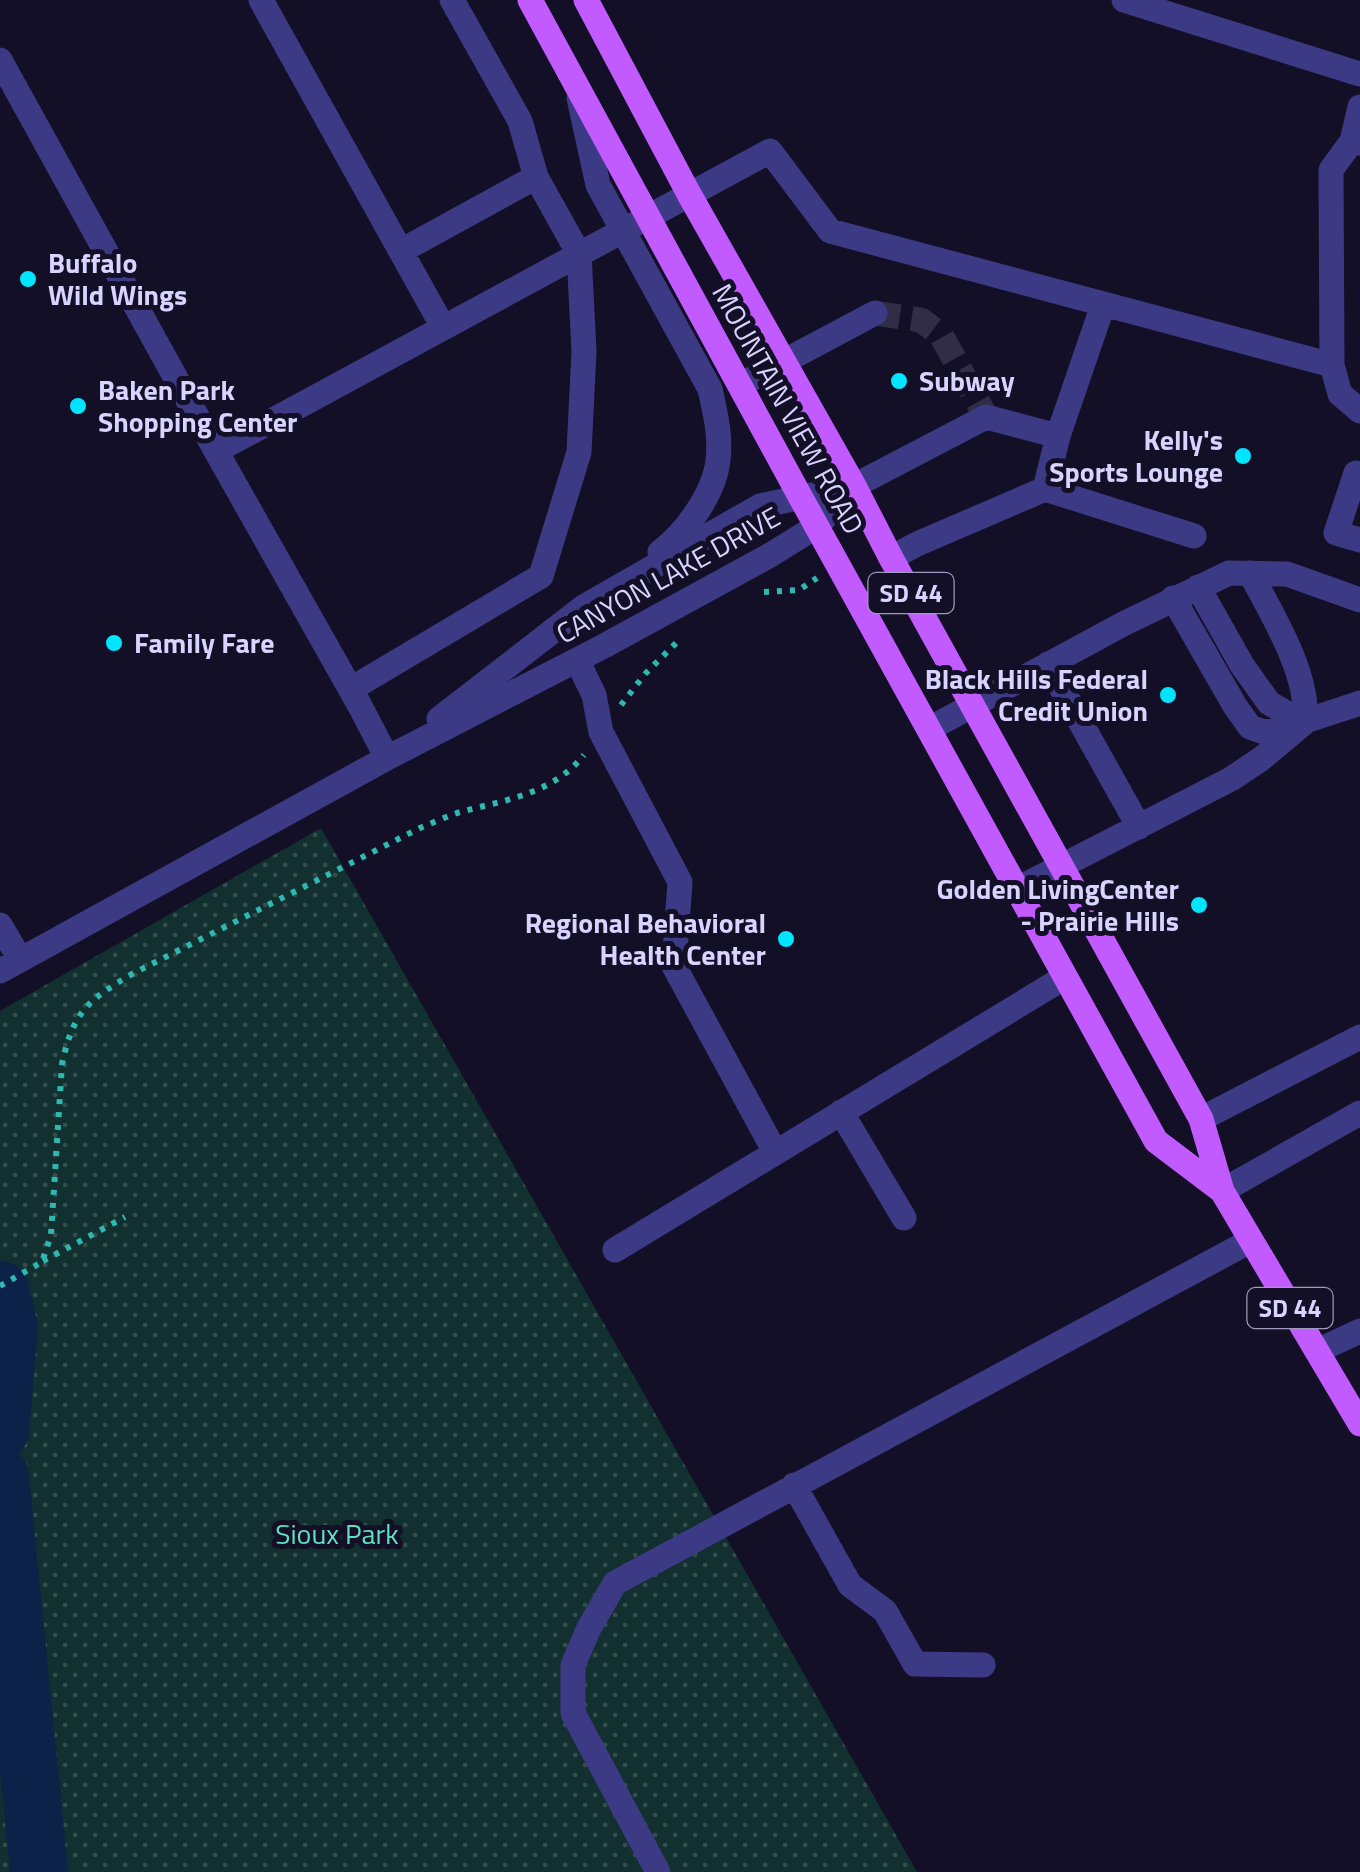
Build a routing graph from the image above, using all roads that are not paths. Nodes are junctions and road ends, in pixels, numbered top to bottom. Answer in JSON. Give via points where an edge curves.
{"nodes":[{"id":1,"x":260,"y":0,"type":"edge"},
{"id":2,"x":452,"y":0,"type":"edge"},
{"id":3,"x":530,"y":0,"type":"edge"},
{"id":4,"x":586,"y":0,"type":"edge"},
{"id":5,"x":1124,"y":0,"type":"edge"},
{"id":6,"x":0,"y":60,"type":"edge"},
{"id":7,"x":1360,"y":74,"type":"edge"},
{"id":8,"x":576,"y":83,"type":"junction"},
{"id":9,"x":1360,"y":108,"type":"edge"},
{"id":10,"x":1356,"y":142,"type":"edge"},
{"id":11,"x":536,"y":177,"type":"junction"},
{"id":12,"x":689,"y":194,"type":"junction"},
{"id":13,"x":649,"y":215,"type":"junction"},
{"id":14,"x":623,"y":230,"type":"junction"},
{"id":15,"x":401,"y":251,"type":"junction"},
{"id":16,"x":579,"y":254,"type":"junction"},
{"id":17,"x":1103,"y":305,"type":"junction"},
{"id":18,"x":875,"y":313,"type":"tunnel mouth"},
{"id":19,"x":444,"y":327,"type":"junction"},
{"id":20,"x":782,"y":361,"type":"junction"},
{"id":21,"x":1332,"y":366,"type":"junction"},
{"id":22,"x":740,"y":385,"type":"junction"},
{"id":23,"x":1360,"y":411,"type":"edge"},
{"id":24,"x":1058,"y":436,"type":"junction"},
{"id":25,"x":216,"y":450,"type":"junction"},
{"id":26,"x":1360,"y":474,"type":"edge"},
{"id":27,"x":854,"y":486,"type":"junction"},
{"id":28,"x":1044,"y":489,"type":"junction"},
{"id":29,"x":801,"y":498,"type":"junction"},
{"id":30,"x":817,"y":526,"type":"junction"},
{"id":31,"x":1194,"y":536,"type":"dead end"},
{"id":32,"x":1360,"y":540,"type":"edge"},
{"id":33,"x":891,"y":558,"type":"junction"},
{"id":34,"x":1250,"y":574,"type":"junction"},
{"id":35,"x":1192,"y":590,"type":"junction"},
{"id":36,"x":1360,"y":600,"type":"edge"},
{"id":37,"x":585,"y":606,"type":"junction"},
{"id":38,"x":577,"y":660,"type":"junction"},
{"id":39,"x":1048,"y":664,"type":"junction"},
{"id":40,"x":350,"y":689,"type":"junction"},
{"id":41,"x":1360,"y":703,"type":"edge"},
{"id":42,"x":973,"y":705,"type":"junction"},
{"id":43,"x":1304,"y":723,"type":"junction"},
{"id":44,"x":929,"y":729,"type":"junction"},
{"id":45,"x":387,"y":758,"type":"junction"},
{"id":46,"x":1139,"y":827,"type":"junction"},
{"id":47,"x":1062,"y":867,"type":"junction"},
{"id":48,"x":1016,"y":889,"type":"junction"},
{"id":49,"x":0,"y":925,"type":"edge"},
{"id":50,"x":10,"y":965,"type":"edge"},
{"id":51,"x":1066,"y":977,"type":"junction"},
{"id":52,"x":1360,"y":1038,"type":"edge"},
{"id":53,"x":842,"y":1112,"type":"junction"},
{"id":54,"x":1360,"y":1113,"type":"edge"},
{"id":55,"x":1201,"y":1119,"type":"junction"},
{"id":56,"x":775,"y":1152,"type":"junction"},
{"id":57,"x":1222,"y":1191,"type":"junction"},
{"id":58,"x":904,"y":1218,"type":"dead end"},
{"id":59,"x":1250,"y":1241,"type":"junction"},
{"id":60,"x":615,"y":1250,"type":"dead end"},
{"id":61,"x":1360,"y":1331,"type":"edge"},
{"id":62,"x":1316,"y":1351,"type":"junction"},
{"id":63,"x":1360,"y":1424,"type":"edge"},
{"id":64,"x":794,"y":1485,"type":"junction"},
{"id":65,"x":983,"y":1665,"type":"dead end"},
{"id":66,"x":658,"y":1872,"type":"edge"}],
"edges":[{"from":1,"to":15,"type":"street"},
{"from":2,"to":11,"type":"street","via":[[520,121]]},
{"from":3,"to":8,"type":"main road","name":"MOUNTAIN VIEW ROAD","number":"SD 44"},
{"from":4,"to":12,"type":"main road","name":"MOUNTAIN VIEW ROAD","number":"SD 44"},
{"from":5,"to":7,"type":"street"},
{"from":6,"to":25,"type":"street"},
{"from":8,"to":13,"type":"main road","name":"MOUNTAIN VIEW ROAD","number":"SD 44"},
{"from":8,"to":14,"type":"street","via":[[598,186]]},
{"from":9,"to":10,"type":"street"},
{"from":10,"to":21,"type":"street","via":[[1331,170]]},
{"from":11,"to":15,"type":"street"},
{"from":11,"to":16,"type":"street"},
{"from":12,"to":13,"type":"street"},
{"from":12,"to":17,"type":"street","via":[[770,151],[830,231]]},
{"from":12,"to":20,"type":"main road","name":"MOUNTAIN VIEW ROAD","number":"SD 44"},
{"from":13,"to":14,"type":"street"},
{"from":13,"to":22,"type":"main road","name":"MOUNTAIN VIEW ROAD","number":"SD 44"},
{"from":14,"to":16,"type":"street"},
{"from":14,"to":37,"type":"street","via":[[710,389],[718,463],[686,527]]},
{"from":15,"to":19,"type":"street"},
{"from":16,"to":19,"type":"street"},
{"from":16,"to":40,"type":"street","via":[[579,452],[541,576]]},
{"from":17,"to":21,"type":"street"},
{"from":17,"to":24,"type":"street"},
{"from":18,"to":20,"type":"street"},
{"from":19,"to":25,"type":"street"},
{"from":20,"to":22,"type":"street"},
{"from":20,"to":27,"type":"main road","name":"MOUNTAIN VIEW ROAD","number":"SD 44"},
{"from":21,"to":23,"type":"street","via":[[1340,394]]},
{"from":22,"to":29,"type":"main road","name":"MOUNTAIN VIEW ROAD","number":"SD 44"},
{"from":24,"to":27,"type":"street","via":[[986,417]]},
{"from":24,"to":28,"type":"street"},
{"from":25,"to":40,"type":"street"},
{"from":26,"to":32,"type":"street","via":[[1336,532]]},
{"from":27,"to":29,"type":"street","name":"CANYON LAKE DRIVE"},
{"from":27,"to":30,"type":"street","name":"CANYON LAKE DRIVE"},
{"from":27,"to":33,"type":"main road","name":"MOUNTAIN VIEW ROAD","number":"SD 44"},
{"from":28,"to":31,"type":"street"},
{"from":28,"to":33,"type":"street"},
{"from":29,"to":30,"type":"main road","name":"MOUNTAIN VIEW ROAD","number":"SD 44"},
{"from":29,"to":37,"type":"street","name":"CANYON LAKE DRIVE","via":[[760,506]]},
{"from":30,"to":38,"type":"street","name":"CANYON LAKE DRIVE"},
{"from":30,"to":44,"type":"main road","name":"MOUNTAIN VIEW ROAD","number":"SD 44"},
{"from":33,"to":42,"type":"main road","name":"MOUNTAIN VIEW ROAD","number":"SD 44"},
{"from":34,"to":35,"type":"street","via":[[1229,573]]},
{"from":34,"to":36,"type":"street","via":[[1288,574]]},
{"from":34,"to":43,"type":"street","via":[[1292,656],[1307,708]]},
{"from":35,"to":39,"type":"street"},
{"from":35,"to":43,"type":"street"},
{"from":35,"to":43,"type":"street","via":[[1235,706],[1250,727],[1264,732]]},
{"from":37,"to":45,"type":"street","name":"CANYON LAKE DRIVE"},
{"from":38,"to":45,"type":"street","name":"CANYON LAKE DRIVE"},
{"from":38,"to":56,"type":"street","via":[[594,695],[601,732],[680,882],[674,966]]},
{"from":39,"to":42,"type":"street"},
{"from":39,"to":46,"type":"street"},
{"from":40,"to":45,"type":"street"},
{"from":41,"to":43,"type":"street"},
{"from":42,"to":44,"type":"street"},
{"from":42,"to":47,"type":"main road","name":"MOUNTAIN VIEW ROAD","number":"SD 44"},
{"from":43,"to":46,"type":"street","via":[[1231,779]]},
{"from":44,"to":48,"type":"main road","name":"MOUNTAIN VIEW ROAD","number":"SD 44"},
{"from":45,"to":50,"type":"street","name":"CANYON LAKE DRIVE"},
{"from":46,"to":47,"type":"street"},
{"from":47,"to":48,"type":"street"},
{"from":47,"to":55,"type":"main road","name":"MOUNTAIN VIEW ROAD","number":"SD 44"},
{"from":48,"to":51,"type":"main road","name":"MOUNTAIN VIEW ROAD","number":"SD 44"},
{"from":49,"to":50,"type":"street"},
{"from":51,"to":53,"type":"street"},
{"from":51,"to":57,"type":"main road","name":"MOUNTAIN VIEW ROAD","number":"SD 44","via":[[1156,1141]]},
{"from":52,"to":55,"type":"street"},
{"from":53,"to":56,"type":"street"},
{"from":53,"to":58,"type":"street"},
{"from":54,"to":57,"type":"street"},
{"from":55,"to":57,"type":"main road","name":"MOUNTAIN VIEW ROAD","number":"SD 44"},
{"from":56,"to":60,"type":"street"},
{"from":57,"to":59,"type":"main road","name":"MOUNTAIN VIEW ROAD","number":"SD 44"},
{"from":59,"to":62,"type":"main road","name":"MOUNTAIN VIEW ROAD","number":"SD 44"},
{"from":59,"to":64,"type":"street"},
{"from":61,"to":62,"type":"street"},
{"from":62,"to":63,"type":"main road","name":"MOUNTAIN VIEW ROAD","number":"SD 44"},
{"from":64,"to":65,"type":"street","via":[[850,1585],[886,1610],[915,1664]]},
{"from":64,"to":66,"type":"street","via":[[615,1582],[573,1665],[573,1713]]}]}
